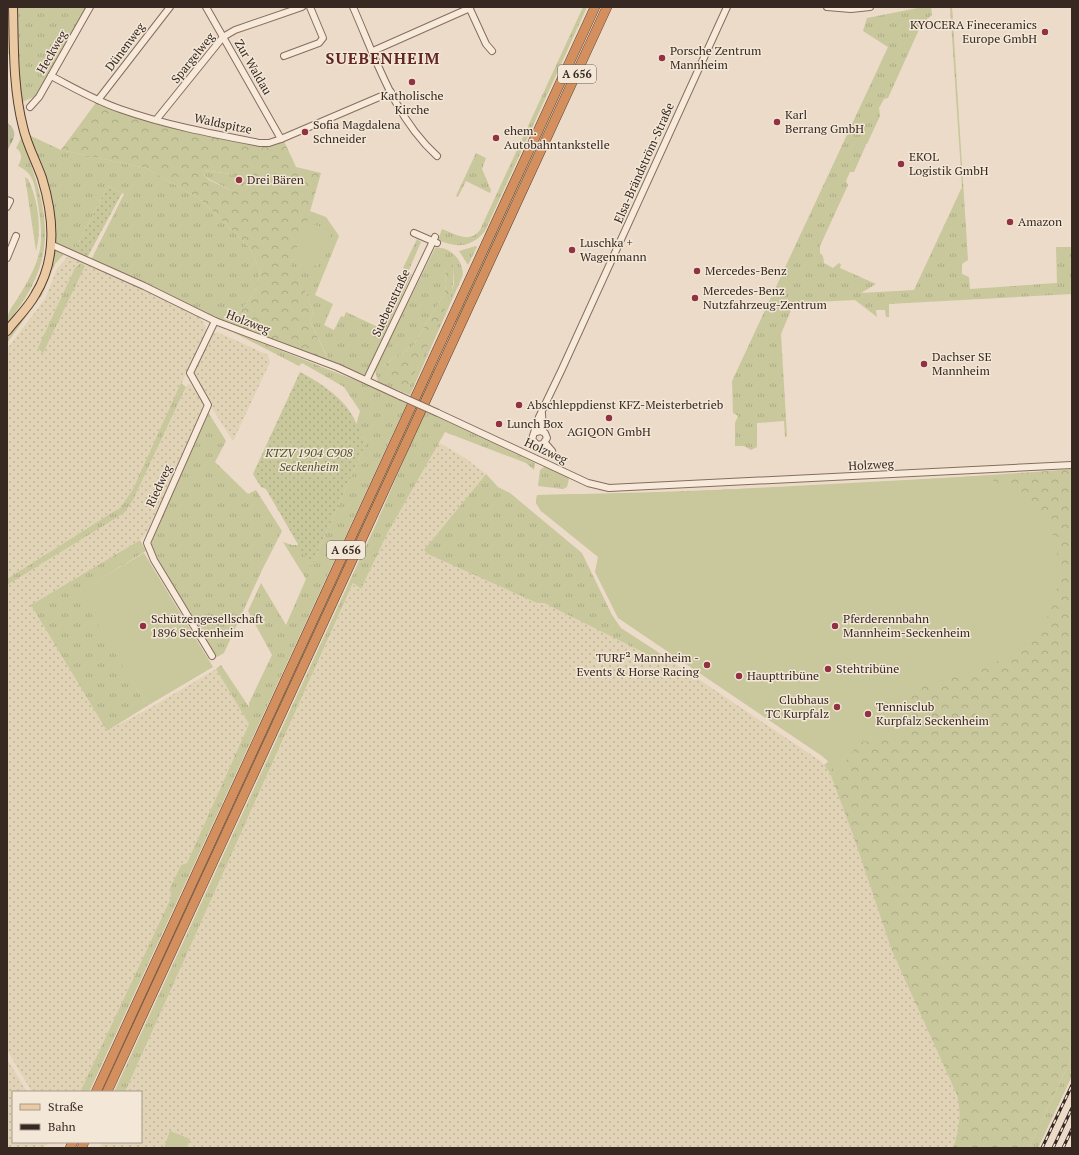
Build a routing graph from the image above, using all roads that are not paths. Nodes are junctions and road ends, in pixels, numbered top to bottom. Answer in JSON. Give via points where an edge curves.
{"nodes":[{"id":1,"x":13,"y":7,"type":"edge"},
{"id":2,"x":90,"y":7,"type":"edge"},
{"id":3,"x":170,"y":7,"type":"edge"},
{"id":4,"x":206,"y":7,"type":"edge"},
{"id":5,"x":302,"y":7,"type":"edge"},
{"id":6,"x":310,"y":7,"type":"edge"},
{"id":7,"x":353,"y":7,"type":"edge"},
{"id":8,"x":595,"y":7,"type":"edge"},
{"id":9,"x":607,"y":7,"type":"edge"},
{"id":10,"x":827,"y":7,"type":"edge"},
{"id":11,"x":870,"y":7,"type":"edge"},
{"id":12,"x":470,"y":8,"type":"edge"},
{"id":13,"x":728,"y":8,"type":"edge"},
{"id":14,"x":223,"y":37,"type":"junction"},
{"id":15,"x":373,"y":51,"type":"junction"},
{"id":16,"x":492,"y":51,"type":"dead end"},
{"id":17,"x":284,"y":56,"type":"dead end"},
{"id":18,"x":51,"y":76,"type":"junction"},
{"id":19,"x":391,"y":92,"type":"junction"},
{"id":20,"x":98,"y":100,"type":"junction"},
{"id":21,"x":30,"y":107,"type":"dead end"},
{"id":22,"x":156,"y":120,"type":"junction"},
{"id":23,"x":281,"y":139,"type":"junction"},
{"id":24,"x":437,"y":156,"type":"dead end"},
{"id":25,"x":7,"y":200,"type":"edge"},
{"id":26,"x":7,"y":207,"type":"edge"},
{"id":27,"x":414,"y":233,"type":"dead end"},
{"id":28,"x":16,"y":236,"type":"dead end"},
{"id":29,"x":50,"y":244,"type":"junction"},
{"id":30,"x":7,"y":258,"type":"edge"},
{"id":31,"x":215,"y":321,"type":"junction"},
{"id":32,"x":7,"y":330,"type":"edge"},
{"id":33,"x":367,"y":379,"type":"junction"},
{"id":34,"x":542,"y":412,"type":"junction"},
{"id":35,"x":536,"y":432,"type":"junction"},
{"id":36,"x":543,"y":432,"type":"junction"},
{"id":37,"x":545,"y":443,"type":"junction"},
{"id":38,"x":537,"y":445,"type":"junction"},
{"id":39,"x":552,"y":451,"type":"dead end"},
{"id":40,"x":531,"y":457,"type":"junction"},
{"id":41,"x":1072,"y":465,"type":"edge"},
{"id":42,"x":212,"y":656,"type":"dead end"},
{"id":43,"x":96,"y":1091,"type":"edge"},
{"id":44,"x":108,"y":1091,"type":"edge"}],
"edges":[{"from":1,"to":29,"type":"main road","via":[[18,109],[49,205]]},
{"from":2,"to":18,"type":"street","name":"Heckweg"},
{"from":3,"to":20,"type":"street","name":"Dünenweg"},
{"from":4,"to":14,"type":"street","name":"Zur Waldau"},
{"from":5,"to":14,"type":"street","name":"Spargelweg","via":[[235,30]]},
{"from":6,"to":17,"type":"street","via":[[322,38],[320,43]]},
{"from":7,"to":15,"type":"street"},
{"from":8,"to":43,"type":"highway","number":"A 656"},
{"from":9,"to":44,"type":"highway","number":"A 656"},
{"from":10,"to":11,"type":"street"},
{"from":12,"to":15,"type":"street"},
{"from":12,"to":16,"type":"street","via":[[486,44]]},
{"from":13,"to":34,"type":"street","name":"Elsa-Brändström-Straße"},
{"from":14,"to":22,"type":"street","name":"Spargelweg"},
{"from":14,"to":23,"type":"street","name":"Zur Waldau"},
{"from":15,"to":19,"type":"street"},
{"from":18,"to":20,"type":"street","name":"Waldspitze"},
{"from":18,"to":21,"type":"street","name":"Heckweg"},
{"from":19,"to":23,"type":"street","name":"Waldspitze"},
{"from":19,"to":24,"type":"street","via":[[413,130]]},
{"from":20,"to":22,"type":"street","name":"Waldspitze"},
{"from":22,"to":23,"type":"street","name":"Waldspitze","via":[[260,143]]},
{"from":25,"to":26,"type":"street","via":[[10,201]]},
{"from":27,"to":33,"type":"street","name":"Suebenstraße","via":[[435,240]]},
{"from":28,"to":30,"type":"street"},
{"from":29,"to":31,"type":"street","name":"Holzweg"},
{"from":29,"to":32,"type":"main road","via":[[23,310]]},
{"from":31,"to":33,"type":"street","name":"Holzweg"},
{"from":31,"to":42,"type":"street","name":"Riedweg","via":[[190,373],[208,405],[147,543],[154,560]]},
{"from":33,"to":40,"type":"street","name":"Holzweg","bridge":true},
{"from":34,"to":35,"type":"street","name":"Elsa-Brändström-Straße"},
{"from":34,"to":36,"type":"street","name":"Elsa-Brändström-Straße"},
{"from":35,"to":36,"type":"street"},
{"from":35,"to":38,"type":"street","via":[[532,439]]},
{"from":36,"to":37,"type":"street","via":[[547,438]]},
{"from":37,"to":38,"type":"street"},
{"from":37,"to":39,"type":"street"},
{"from":38,"to":40,"type":"street"},
{"from":40,"to":41,"type":"street","name":"Holzweg","via":[[588,483],[609,488]]}]}
